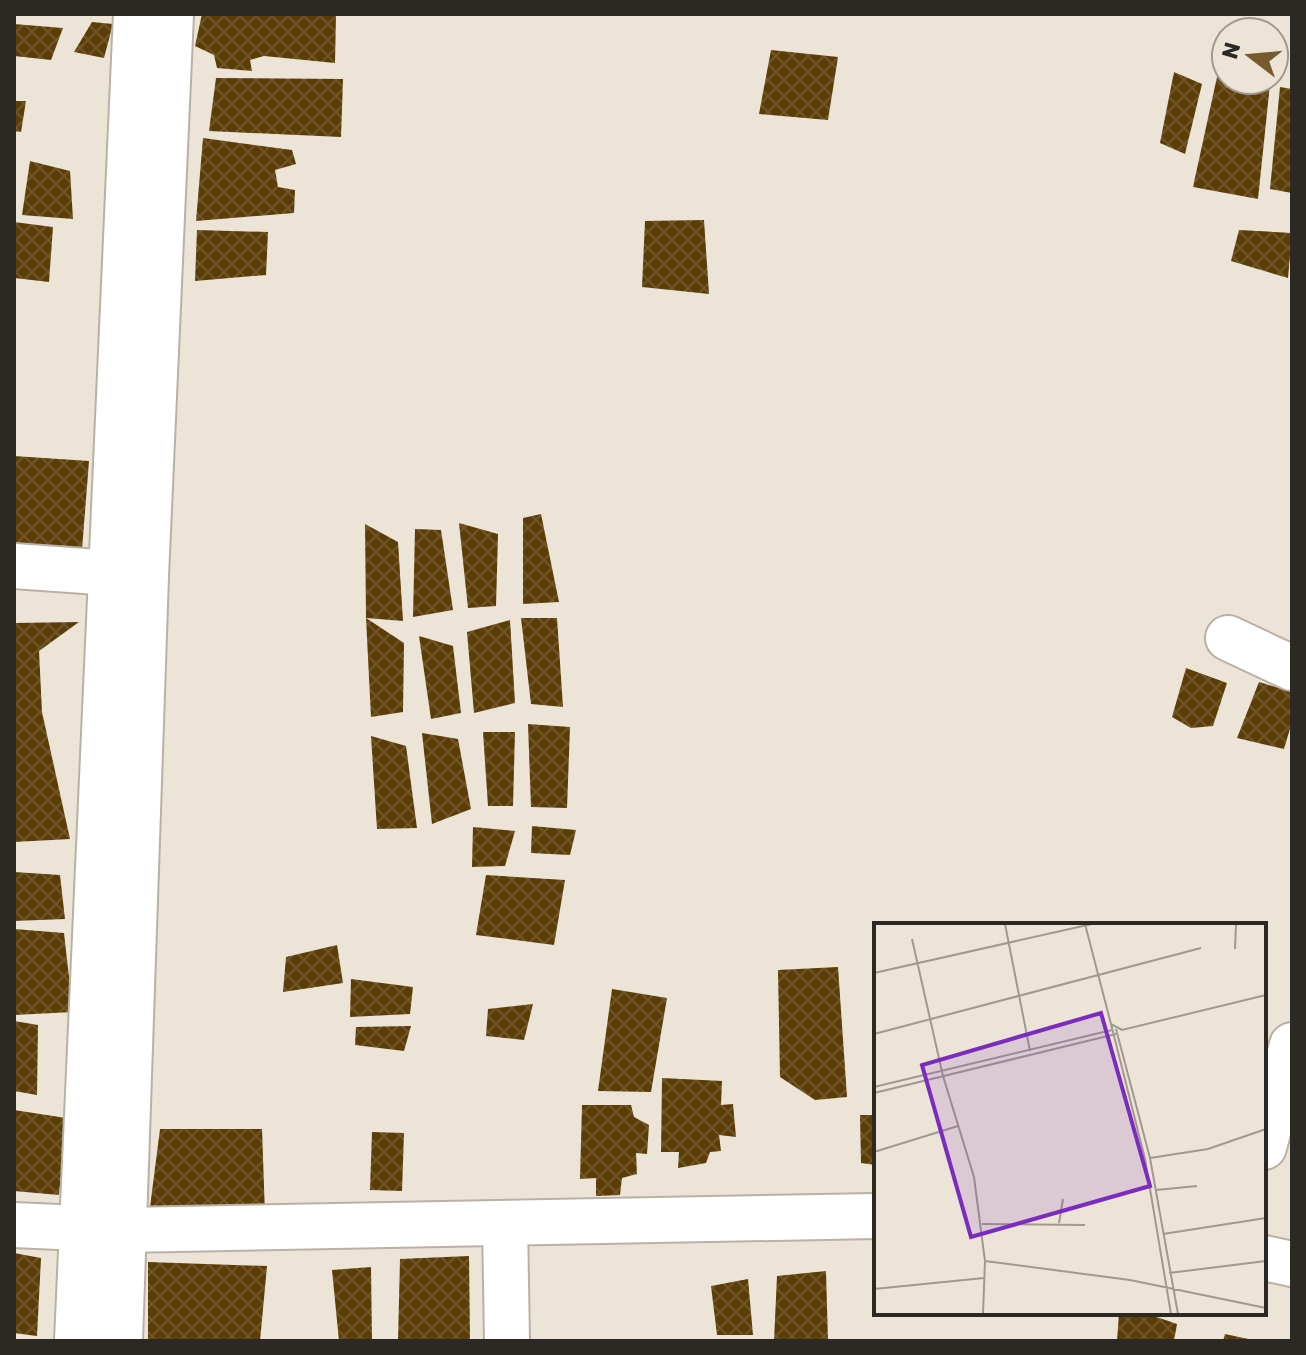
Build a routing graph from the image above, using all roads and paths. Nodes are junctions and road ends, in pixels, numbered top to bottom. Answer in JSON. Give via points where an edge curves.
{"nodes":[{"id":1,"x":136,"y":14,"type":"edge"},
{"id":2,"x":171,"y":14,"type":"edge"},
{"id":3,"x":14,"y":566,"type":"edge"},
{"id":4,"x":129,"y":575,"type":"junction"},
{"id":5,"x":1228,"y":638,"type":"dead end"},
{"id":6,"x":1292,"y":668,"type":"edge"},
{"id":7,"x":1292,"y":1045,"type":"edge"},
{"id":8,"x":1266,"y":1140,"type":"edge"},
{"id":9,"x":874,"y":1216,"type":"edge"},
{"id":10,"x":505,"y":1223,"type":"junction"},
{"id":11,"x":14,"y":1225,"type":"edge"},
{"id":12,"x":82,"y":1229,"type":"junction"},
{"id":13,"x":125,"y":1230,"type":"junction"},
{"id":14,"x":1266,"y":1258,"type":"edge"},
{"id":15,"x":1292,"y":1264,"type":"edge"},
{"id":16,"x":77,"y":1341,"type":"edge"},
{"id":17,"x":120,"y":1341,"type":"edge"},
{"id":18,"x":507,"y":1341,"type":"edge"}],
"edges":[{"from":1,"to":4,"type":"street"},
{"from":2,"to":4,"type":"street"},
{"from":3,"to":4,"type":"street"},
{"from":4,"to":12,"type":"street"},
{"from":4,"to":13,"type":"street"},
{"from":5,"to":6,"type":"street"},
{"from":7,"to":8,"type":"street"},
{"from":9,"to":10,"type":"street"},
{"from":10,"to":13,"type":"street"},
{"from":10,"to":18,"type":"street"},
{"from":11,"to":12,"type":"street"},
{"from":12,"to":13,"type":"street"},
{"from":12,"to":16,"type":"street"},
{"from":13,"to":17,"type":"street"},
{"from":14,"to":15,"type":"street"}]}
